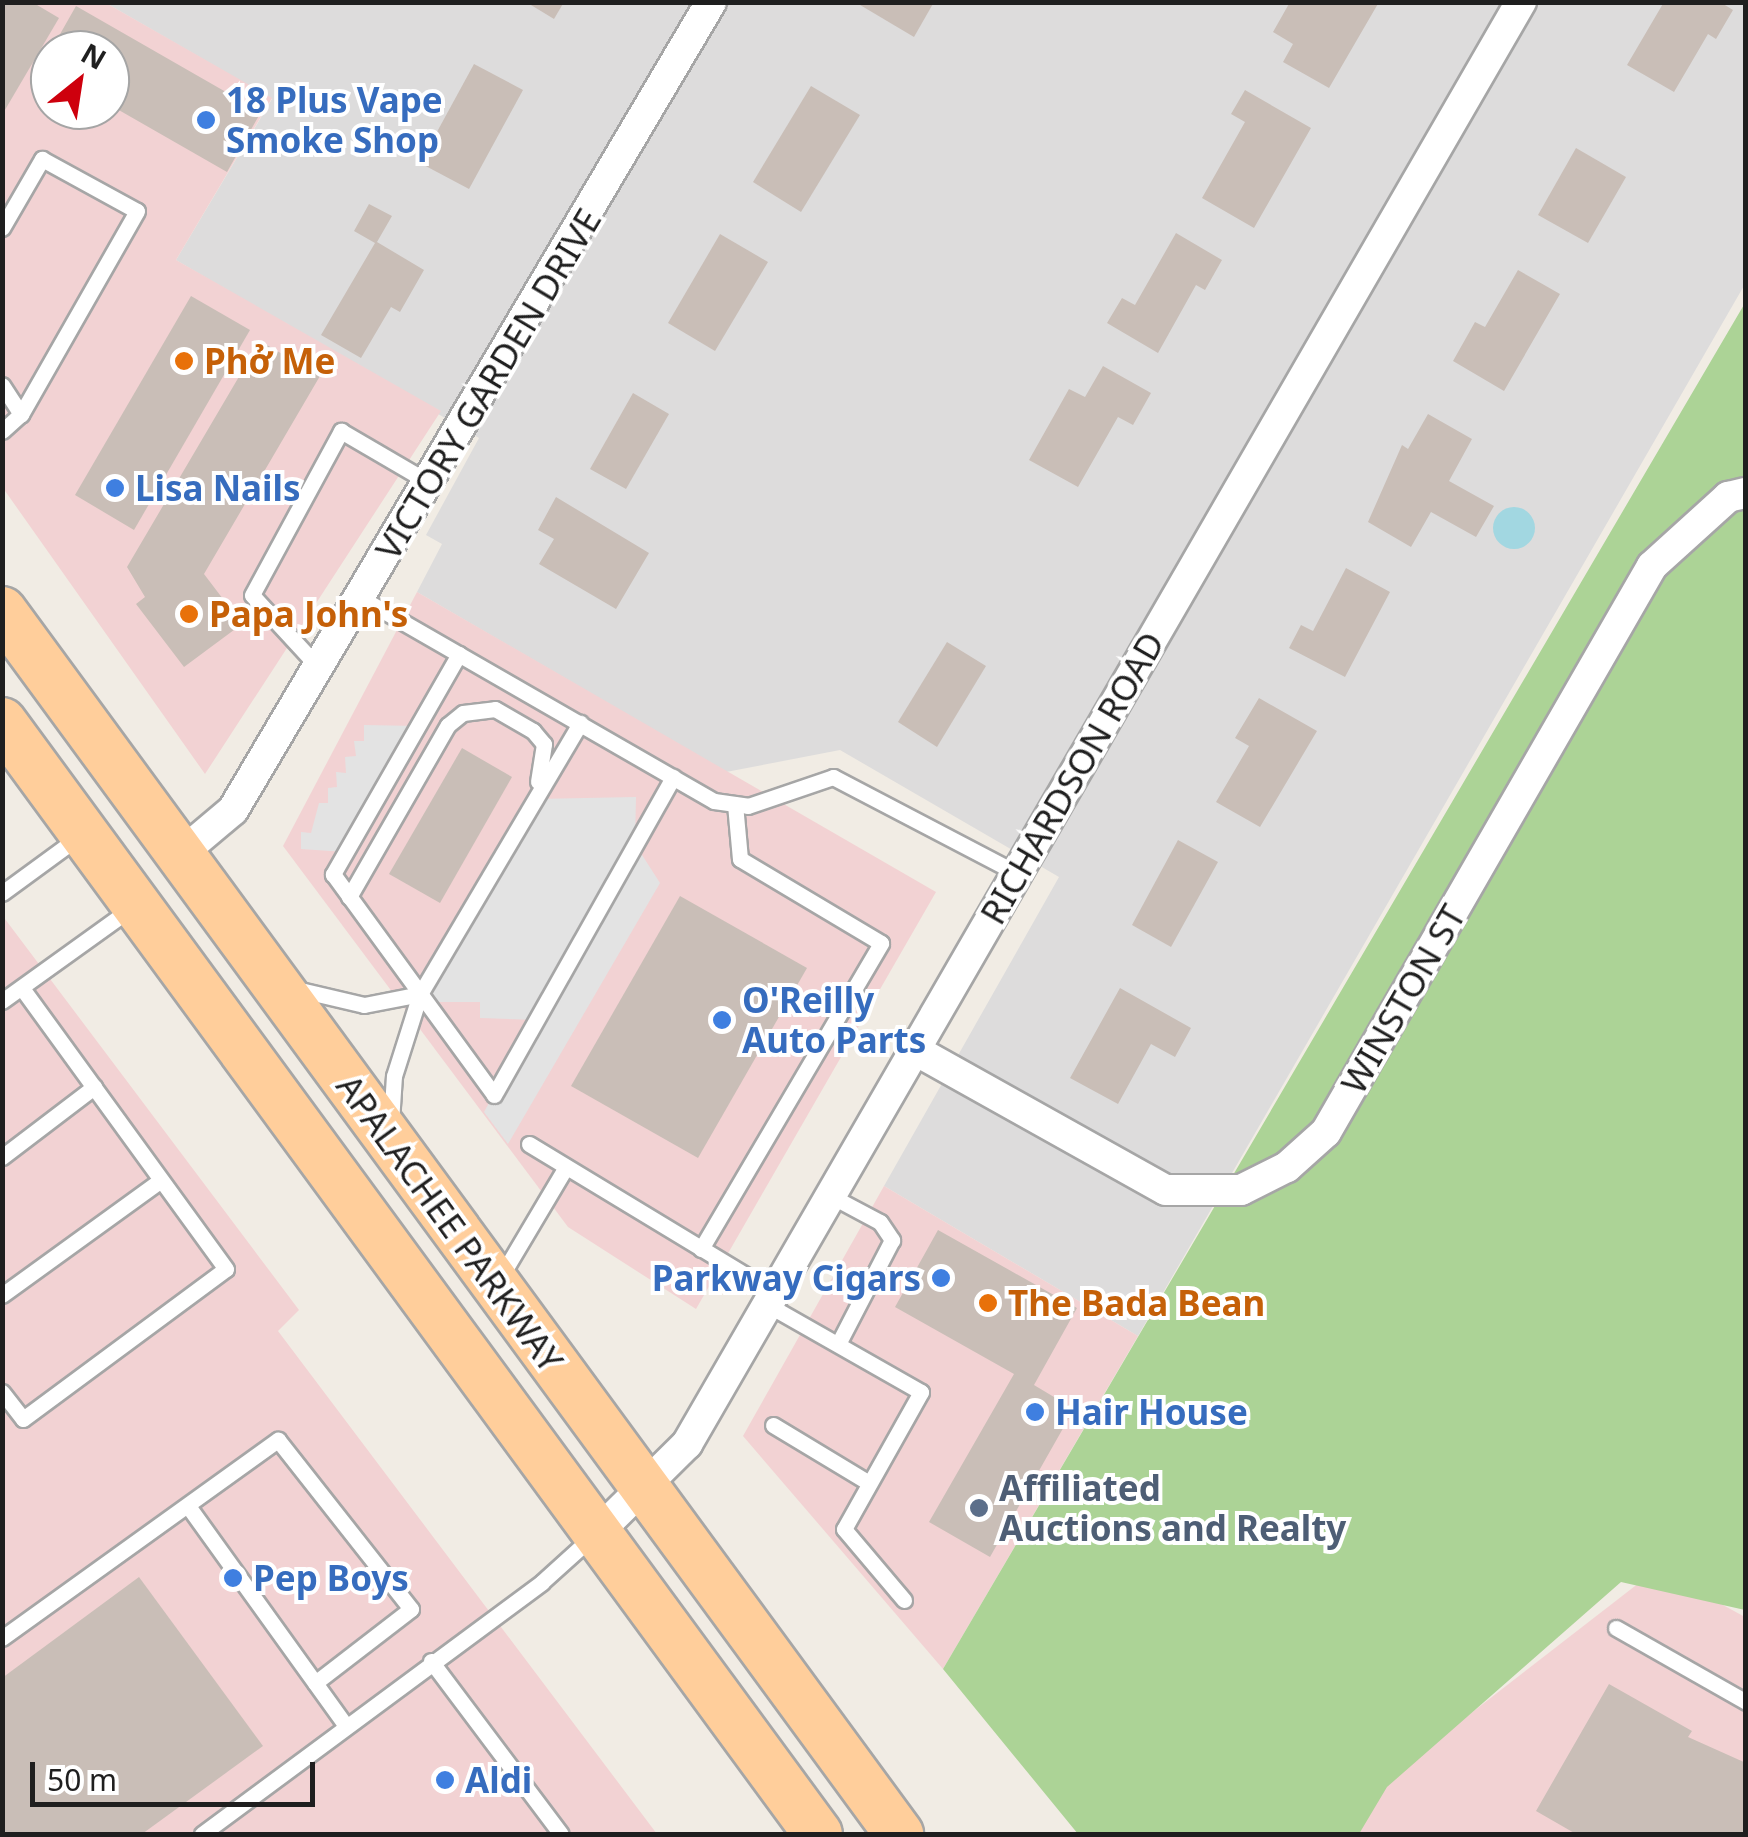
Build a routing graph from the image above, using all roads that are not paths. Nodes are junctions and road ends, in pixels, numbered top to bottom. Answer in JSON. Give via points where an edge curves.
{"nodes":[{"id":1,"x":711,"y":2,"type":"edge"},
{"id":2,"x":1521,"y":2,"type":"edge"},
{"id":3,"x":2,"y":228,"type":"edge"},
{"id":4,"x":2,"y":385,"type":"edge"},
{"id":5,"x":21,"y":414,"type":"junction"},
{"id":6,"x":2,"y":432,"type":"edge"},
{"id":7,"x":430,"y":483,"type":"junction"},
{"id":8,"x":1746,"y":493,"type":"edge"},
{"id":9,"x":361,"y":598,"type":"junction"},
{"id":10,"x":2,"y":610,"type":"edge"},
{"id":11,"x":459,"y":654,"type":"junction"},
{"id":12,"x":320,"y":669,"type":"junction"},
{"id":13,"x":2,"y":722,"type":"edge"},
{"id":14,"x":580,"y":724,"type":"junction"},
{"id":15,"x":673,"y":777,"type":"junction"},
{"id":16,"x":736,"y":804,"type":"junction"},
{"id":17,"x":532,"y":805,"type":"junction"},
{"id":18,"x":84,"y":833,"type":"junction"},
{"id":19,"x":183,"y":852,"type":"junction"},
{"id":20,"x":1018,"y":873,"type":"junction"},
{"id":21,"x":2,"y":893,"type":"edge"},
{"id":22,"x":349,"y":896,"type":"junction"},
{"id":23,"x":137,"y":905,"type":"junction"},
{"id":24,"x":274,"y":981,"type":"junction"},
{"id":25,"x":22,"y":988,"type":"junction"},
{"id":26,"x":420,"y":994,"type":"junction"},
{"id":27,"x":2,"y":1001,"type":"edge"},
{"id":28,"x":916,"y":1050,"type":"junction"},
{"id":29,"x":94,"y":1087,"type":"junction"},
{"id":30,"x":390,"y":1142,"type":"junction"},
{"id":31,"x":529,"y":1144,"type":"dead end"},
{"id":32,"x":2,"y":1156,"type":"edge"},
{"id":33,"x":566,"y":1167,"type":"junction"},
{"id":34,"x":161,"y":1180,"type":"junction"},
{"id":35,"x":831,"y":1196,"type":"junction"},
{"id":36,"x":702,"y":1249,"type":"junction"},
{"id":37,"x":495,"y":1286,"type":"junction"},
{"id":38,"x":2,"y":1295,"type":"edge"},
{"id":39,"x":772,"y":1299,"type":"junction"},
{"id":40,"x":838,"y":1344,"type":"junction"},
{"id":41,"x":2,"y":1392,"type":"edge"},
{"id":42,"x":773,"y":1425,"type":"dead end"},
{"id":43,"x":869,"y":1484,"type":"junction"},
{"id":44,"x":642,"y":1488,"type":"junction"},
{"id":45,"x":188,"y":1506,"type":"junction"},
{"id":46,"x":597,"y":1533,"type":"junction"},
{"id":47,"x":904,"y":1600,"type":"dead end"},
{"id":48,"x":1616,"y":1628,"type":"dead end"},
{"id":49,"x":2,"y":1638,"type":"edge"},
{"id":50,"x":431,"y":1662,"type":"junction"},
{"id":51,"x":315,"y":1683,"type":"junction"},
{"id":52,"x":1746,"y":1702,"type":"edge"},
{"id":53,"x":346,"y":1726,"type":"junction"},
{"id":54,"x":202,"y":1834,"type":"edge"},
{"id":55,"x":561,"y":1834,"type":"edge"},
{"id":56,"x":818,"y":1834,"type":"edge"},
{"id":57,"x":899,"y":1834,"type":"edge"}],
"edges":[{"from":1,"to":7,"type":"street","name":"VICTORY GARDEN DRIVE"},
{"from":2,"to":20,"type":"street","name":"RICHARDSON ROAD"},
{"from":3,"to":5,"type":"lane","via":[[42,159],[137,211]]},
{"from":4,"to":5,"type":"lane"},
{"from":5,"to":6,"type":"lane"},
{"from":7,"to":9,"type":"street","name":"VICTORY GARDEN DRIVE"},
{"from":7,"to":12,"type":"lane","via":[[341,431],[252,595]]},
{"from":8,"to":28,"type":"street","name":"WINSTON ST","via":[[1728,497],[1652,566],[1326,1132],[1287,1167],[1241,1190],[1166,1190]]},
{"from":9,"to":11,"type":"lane"},
{"from":9,"to":12,"type":"street","name":"VICTORY GARDEN DRIVE"},
{"from":10,"to":19,"type":"main road","name":"APALACHEE PARKWAY"},
{"from":11,"to":14,"type":"lane"},
{"from":11,"to":22,"type":"lane","via":[[332,874]]},
{"from":12,"to":19,"type":"street","name":"VICTORY GARDEN DRIVE","via":[[234,810]]},
{"from":13,"to":18,"type":"main road","name":"APALACHEE PARKWAY"},
{"from":14,"to":15,"type":"lane"},
{"from":14,"to":17,"type":"lane"},
{"from":15,"to":16,"type":"lane","via":[[714,801]]},
{"from":15,"to":26,"type":"lane","via":[[494,1095]]},
{"from":16,"to":20,"type":"lane","via":[[833,777]]},
{"from":16,"to":36,"type":"lane","via":[[740,860],[881,943]]},
{"from":17,"to":22,"type":"lane","via":[[544,744],[495,710],[462,713],[448,725]]},
{"from":17,"to":26,"type":"lane"},
{"from":18,"to":19,"type":"main road","via":[[138,857]]},
{"from":18,"to":21,"type":"lane"},
{"from":18,"to":23,"type":"main road","name":"APALACHEE PARKWAY"},
{"from":19,"to":24,"type":"main road","name":"APALACHEE PARKWAY"},
{"from":20,"to":28,"type":"street","name":"RICHARDSON ROAD"},
{"from":22,"to":26,"type":"lane"},
{"from":23,"to":25,"type":"lane"},
{"from":23,"to":46,"type":"main road","name":"APALACHEE PARKWAY"},
{"from":24,"to":26,"type":"lane","via":[[320,998],[364,1004]]},
{"from":24,"to":30,"type":"main road","name":"APALACHEE PARKWAY"},
{"from":25,"to":27,"type":"lane"},
{"from":25,"to":29,"type":"lane"},
{"from":26,"to":30,"type":"lane","via":[[394,1076]]},
{"from":28,"to":35,"type":"street","name":"RICHARDSON ROAD"},
{"from":29,"to":32,"type":"lane"},
{"from":29,"to":34,"type":"lane"},
{"from":30,"to":37,"type":"main road","name":"APALACHEE PARKWAY"},
{"from":31,"to":33,"type":"lane"},
{"from":33,"to":36,"type":"lane"},
{"from":33,"to":37,"type":"lane"},
{"from":34,"to":38,"type":"lane"},
{"from":34,"to":41,"type":"lane","via":[[226,1269],[23,1419]]},
{"from":35,"to":39,"type":"street","name":"RICHARDSON ROAD"},
{"from":35,"to":40,"type":"lane","via":[[880,1222],[892,1240]]},
{"from":36,"to":39,"type":"lane"},
{"from":37,"to":44,"type":"main road","name":"APALACHEE PARKWAY"},
{"from":39,"to":40,"type":"lane"},
{"from":39,"to":44,"type":"street","name":"RICHARDSON ROAD","via":[[687,1444]]},
{"from":40,"to":43,"type":"lane","via":[[921,1392]]},
{"from":42,"to":43,"type":"lane"},
{"from":43,"to":47,"type":"lane","via":[[844,1529]]},
{"from":44,"to":46,"type":"street","name":"RICHARDSON ROAD"},
{"from":44,"to":57,"type":"main road","name":"APALACHEE PARKWAY"},
{"from":45,"to":49,"type":"lane"},
{"from":45,"to":51,"type":"lane"},
{"from":45,"to":51,"type":"lane","via":[[278,1440],[412,1609]]},
{"from":46,"to":50,"type":"lane"},
{"from":46,"to":56,"type":"main road","name":"APALACHEE PARKWAY"},
{"from":48,"to":52,"type":"lane"},
{"from":50,"to":53,"type":"lane"},
{"from":50,"to":55,"type":"lane"},
{"from":51,"to":53,"type":"lane"},
{"from":53,"to":54,"type":"lane"}]}
